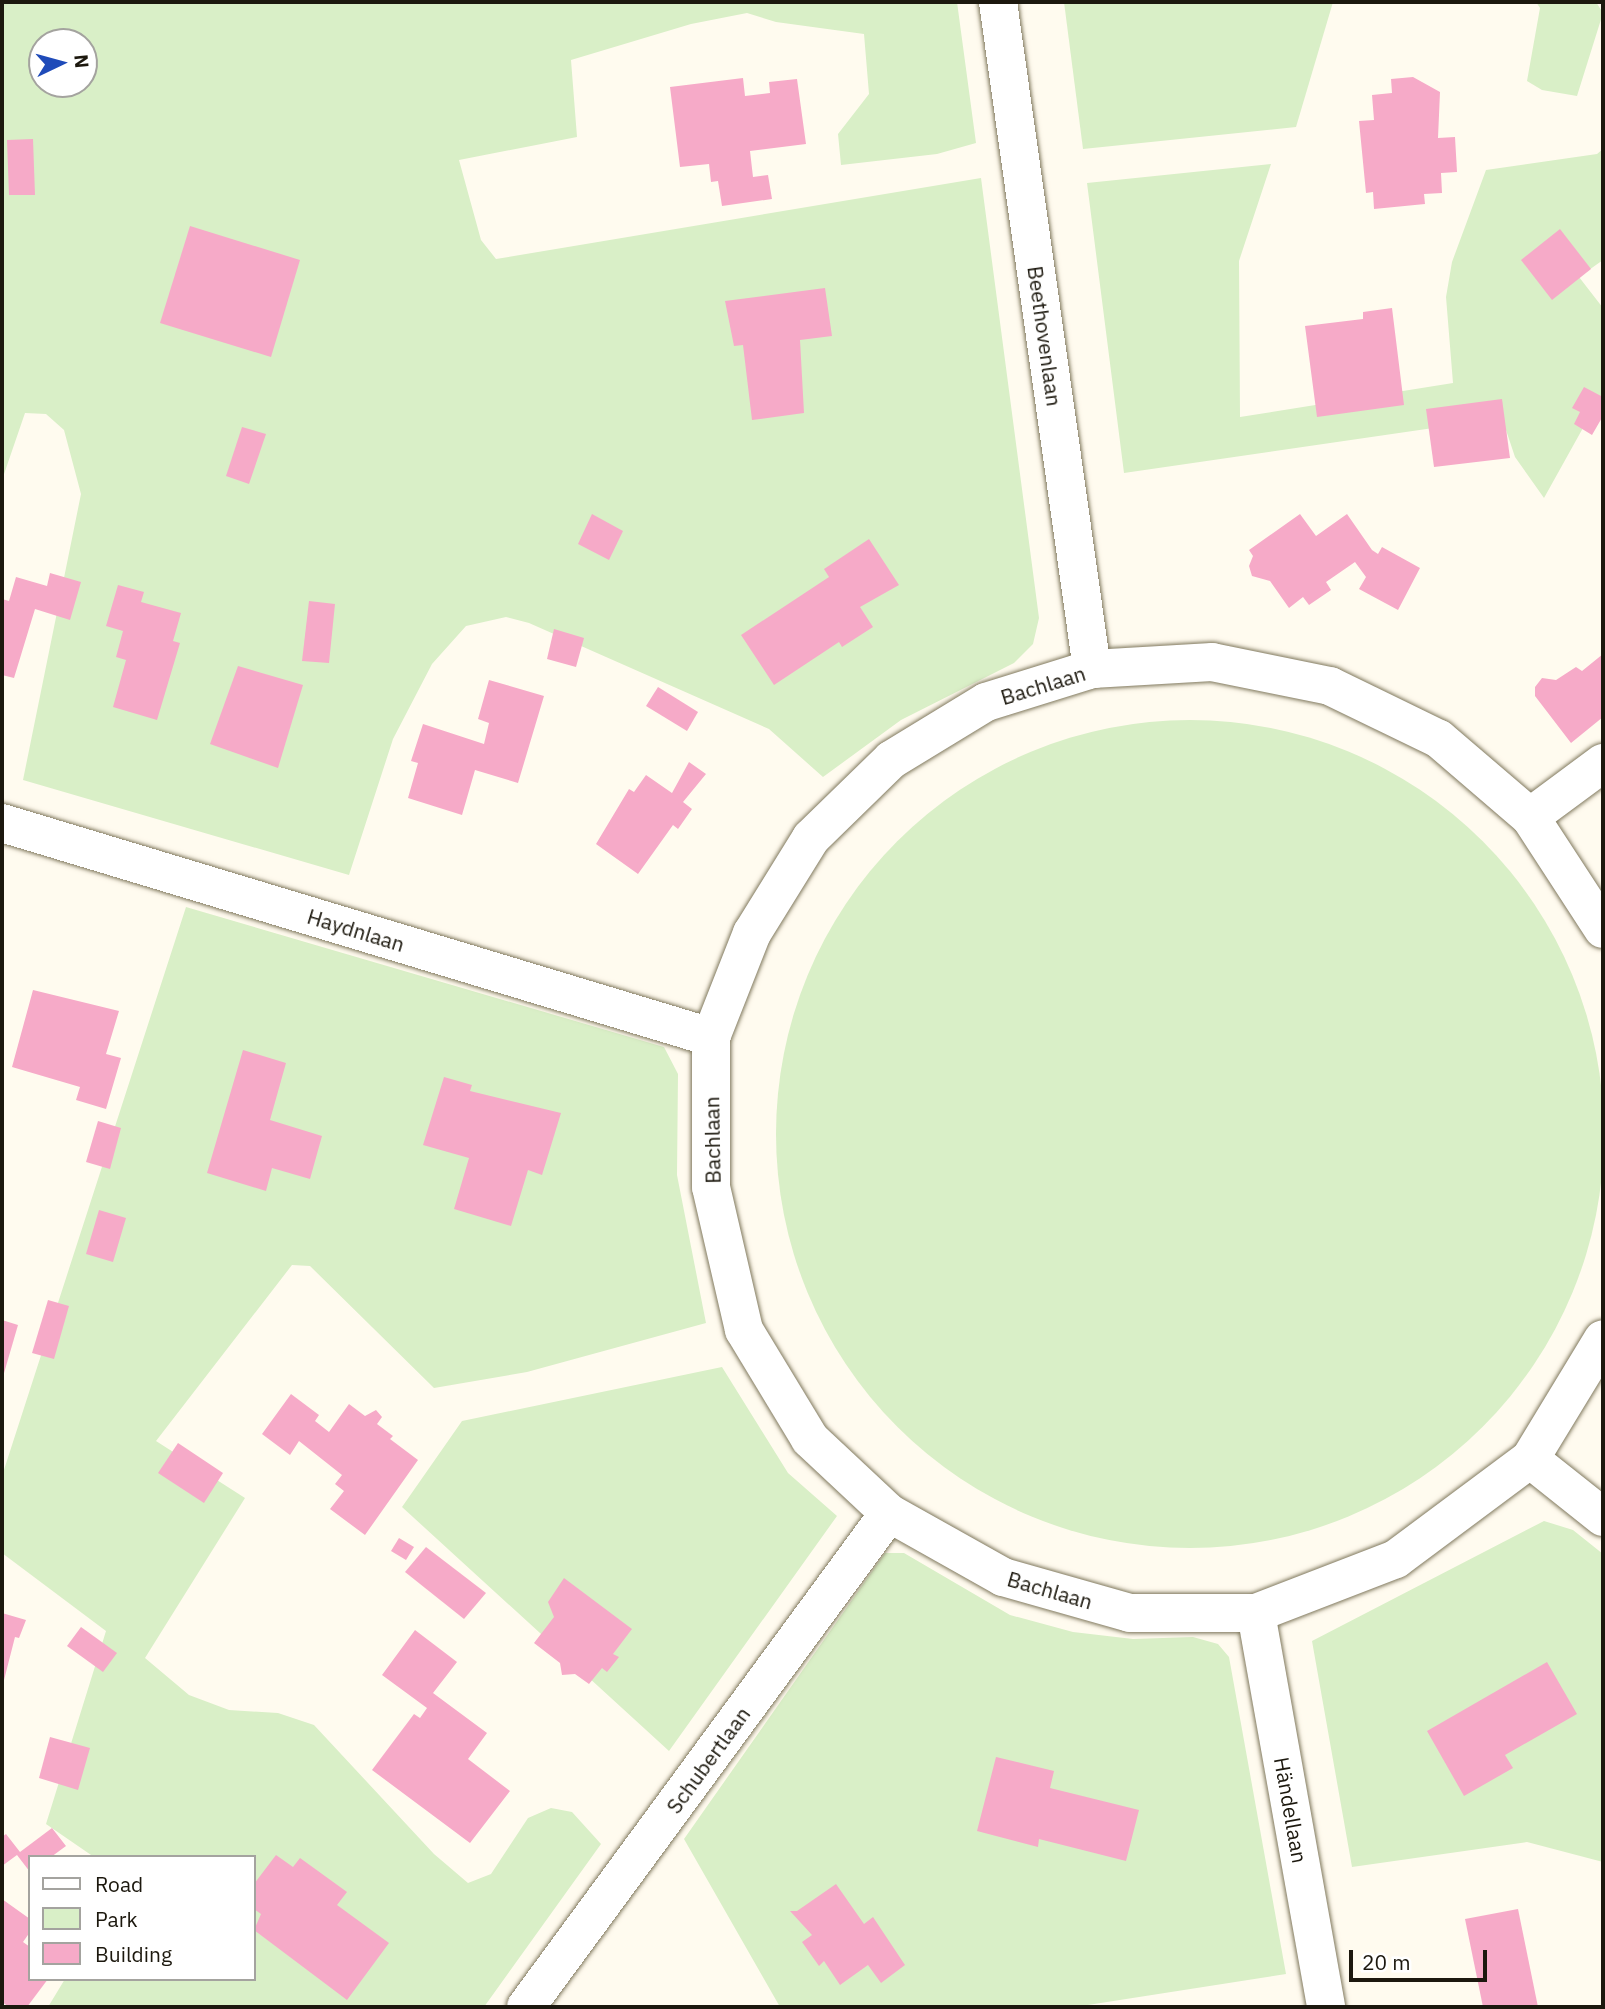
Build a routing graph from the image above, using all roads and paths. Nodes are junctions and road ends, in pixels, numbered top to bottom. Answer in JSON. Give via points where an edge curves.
{"nodes":[{"id":1,"x":998,"y":2,"type":"edge"},
{"id":2,"x":1092,"y":669,"type":"junction"},
{"id":3,"x":1603,"y":763,"type":"edge"},
{"id":4,"x":1531,"y":817,"type":"junction"},
{"id":5,"x":2,"y":823,"type":"edge"},
{"id":6,"x":1603,"y":929,"type":"edge"},
{"id":7,"x":711,"y":1037,"type":"junction"},
{"id":8,"x":1603,"y":1339,"type":"edge"},
{"id":9,"x":1530,"y":1459,"type":"junction"},
{"id":10,"x":889,"y":1513,"type":"junction"},
{"id":11,"x":1603,"y":1517,"type":"edge"},
{"id":12,"x":1256,"y":1613,"type":"junction"},
{"id":13,"x":526,"y":2007,"type":"edge"},
{"id":14,"x":1326,"y":2007,"type":"edge"}],
"edges":[{"from":1,"to":2,"type":"street","name":"Beethovenlaan"},
{"from":2,"to":4,"type":"street","name":"Bachlaan","via":[[1212,662],[1330,686],[1439,739]]},
{"from":2,"to":7,"type":"street","name":"Bachlaan","via":[[986,702],[891,760],[811,838],[752,933]]},
{"from":3,"to":4,"type":"street"},
{"from":4,"to":6,"type":"street","name":"Bachlaan"},
{"from":5,"to":7,"type":"street","name":"Haydnlaan"},
{"from":7,"to":10,"type":"street","name":"Bachlaan","via":[[711,1187],[744,1330],[810,1439]]},
{"from":8,"to":9,"type":"street","name":"Bachlaan"},
{"from":9,"to":11,"type":"street"},
{"from":9,"to":12,"type":"street","name":"Bachlaan","via":[[1396,1559]]},
{"from":10,"to":12,"type":"street","name":"Bachlaan","via":[[1003,1577],[1130,1613]]},
{"from":10,"to":13,"type":"street","name":"Schubertlaan"},
{"from":12,"to":14,"type":"street","name":"Händellaan"}]}
